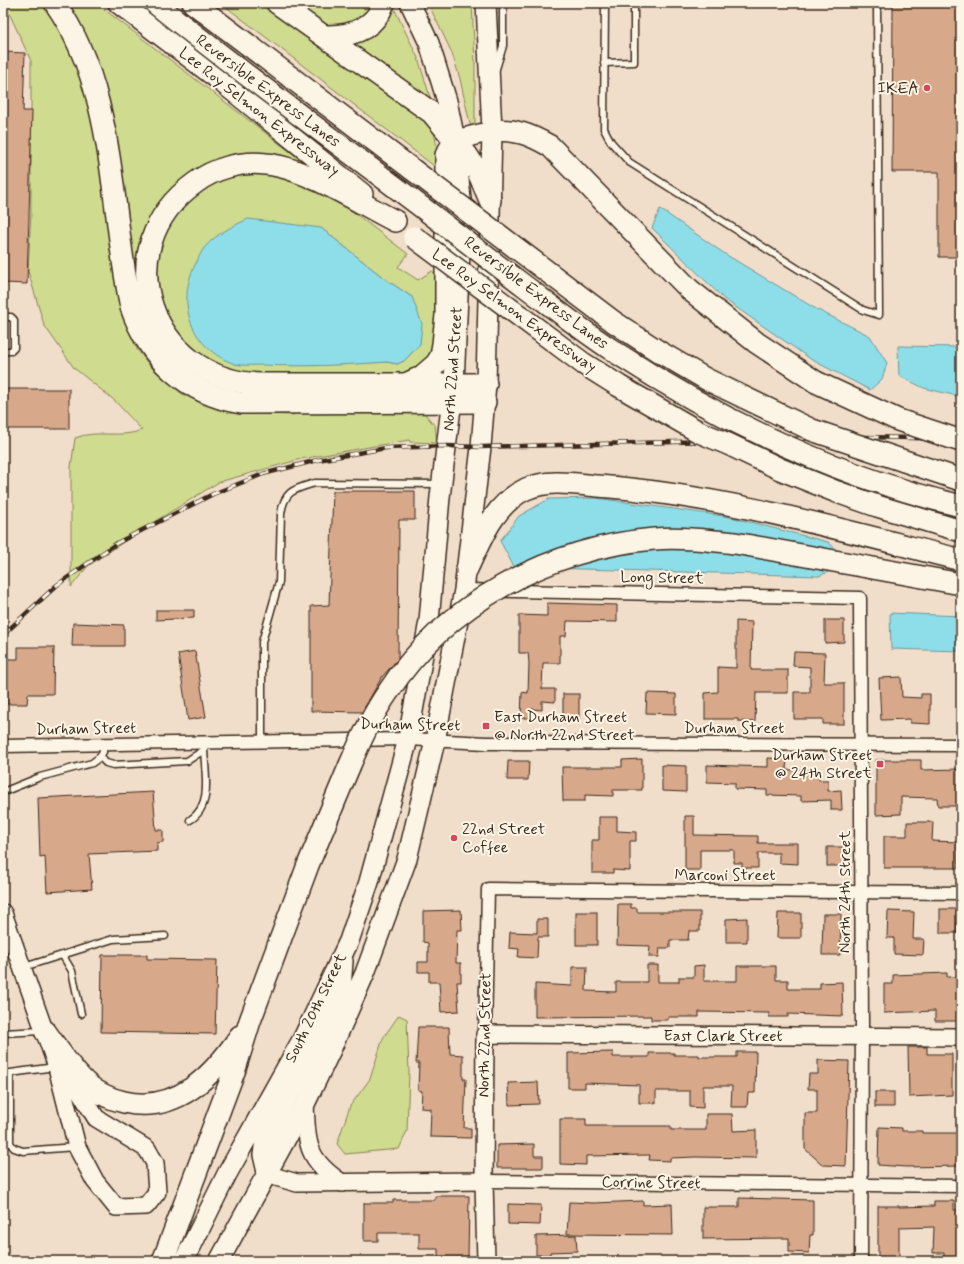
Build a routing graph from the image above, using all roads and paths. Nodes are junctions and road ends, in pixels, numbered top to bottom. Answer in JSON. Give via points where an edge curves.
{"nodes":[{"id":1,"x":55,"y":3,"type":"edge"},
{"id":2,"x":119,"y":3,"type":"edge"},
{"id":3,"x":155,"y":3,"type":"edge"},
{"id":4,"x":193,"y":3,"type":"edge"},
{"id":5,"x":277,"y":3,"type":"edge"},
{"id":6,"x":384,"y":3,"type":"edge"},
{"id":7,"x":486,"y":3,"type":"edge"},
{"id":8,"x":504,"y":3,"type":"edge"},
{"id":9,"x":605,"y":3,"type":"edge"},
{"id":10,"x":634,"y":3,"type":"edge"},
{"id":11,"x":877,"y":3,"type":"edge"},
{"id":12,"x":411,"y":4,"type":"edge"},
{"id":13,"x":324,"y":36,"type":"junction"},
{"id":14,"x":604,"y":62,"type":"junction"},
{"id":15,"x":489,"y":86,"type":"junction"},
{"id":16,"x":492,"y":131,"type":"junction"},
{"id":17,"x":455,"y":140,"type":"junction"},
{"id":18,"x":490,"y":200,"type":"junction"},
{"id":19,"x":395,"y":221,"type":"junction"},
{"id":20,"x":3,"y":317,"type":"edge"},
{"id":21,"x":3,"y":351,"type":"edge"},
{"id":22,"x":406,"y":384,"type":"junction"},
{"id":23,"x":453,"y":392,"type":"junction"},
{"id":24,"x":486,"y":393,"type":"junction"},
{"id":25,"x":961,"y":441,"type":"edge"},
{"id":26,"x":961,"y":480,"type":"edge"},
{"id":27,"x":442,"y":484,"type":"junction"},
{"id":28,"x":961,"y":506,"type":"edge"},
{"id":29,"x":961,"y":530,"type":"edge"},
{"id":30,"x":961,"y":560,"type":"edge"},
{"id":31,"x":467,"y":569,"type":"junction"},
{"id":32,"x":961,"y":584,"type":"edge"},
{"id":33,"x":464,"y":590,"type":"junction"},
{"id":34,"x":860,"y":598,"type":"joint"},
{"id":35,"x":408,"y":739,"type":"junction"},
{"id":36,"x":435,"y":741,"type":"junction"},
{"id":37,"x":262,"y":742,"type":"junction"},
{"id":38,"x":103,"y":744,"type":"junction"},
{"id":39,"x":861,"y":745,"type":"junction"},
{"id":40,"x":961,"y":745,"type":"edge"},
{"id":41,"x":3,"y":746,"type":"edge"},
{"id":42,"x":204,"y":746,"type":"junction"},
{"id":43,"x":100,"y":757,"type":"junction"},
{"id":44,"x":3,"y":792,"type":"edge"},
{"id":45,"x":190,"y":820,"type":"dead end"},
{"id":46,"x":488,"y":889,"type":"joint"},
{"id":47,"x":861,"y":892,"type":"junction"},
{"id":48,"x":961,"y":893,"type":"edge"},
{"id":49,"x":3,"y":913,"type":"edge"},
{"id":50,"x":165,"y":936,"type":"dead end"},
{"id":51,"x":344,"y":951,"type":"junction"},
{"id":52,"x":63,"y":956,"type":"junction"},
{"id":53,"x":22,"y":968,"type":"junction"},
{"id":54,"x":81,"y":1014,"type":"dead end"},
{"id":55,"x":250,"y":1021,"type":"junction"},
{"id":56,"x":45,"y":1031,"type":"junction"},
{"id":57,"x":3,"y":1032,"type":"edge"},
{"id":58,"x":485,"y":1034,"type":"junction"},
{"id":59,"x":862,"y":1036,"type":"junction"},
{"id":60,"x":961,"y":1038,"type":"edge"},
{"id":61,"x":57,"y":1067,"type":"junction"},
{"id":62,"x":6,"y":1074,"type":"edge"},
{"id":63,"x":305,"y":1104,"type":"junction"},
{"id":64,"x":76,"y":1147,"type":"junction"},
{"id":65,"x":267,"y":1172,"type":"junction"},
{"id":66,"x":484,"y":1181,"type":"junction"},
{"id":67,"x":342,"y":1183,"type":"junction"},
{"id":68,"x":861,"y":1185,"type":"junction"},
{"id":69,"x":961,"y":1186,"type":"edge"},
{"id":70,"x":163,"y":1261,"type":"edge"},
{"id":71,"x":184,"y":1261,"type":"edge"},
{"id":72,"x":219,"y":1261,"type":"edge"},
{"id":73,"x":486,"y":1261,"type":"edge"},
{"id":74,"x":861,"y":1261,"type":"edge"}],
"edges":[{"from":1,"to":23,"type":"highway","via":[[84,55],[98,96],[131,306],[144,337],[165,366],[198,390],[219,399],[241,403]]},
{"from":2,"to":19,"type":"highway","name":"Lee Roy Selmon Expressway","via":[[220,80]]},
{"from":3,"to":28,"type":"highway","name":"Reversible Express Lanes","bridge":true,"via":[[221,58],[352,154],[568,320],[620,356],[758,434],[881,483]]},
{"from":4,"to":26,"type":"highway","bridge":true,"via":[[614,322],[658,351],[756,405],[812,430]]},
{"from":5,"to":13,"type":"highway"},
{"from":6,"to":13,"type":"highway","via":[[376,19],[361,30],[344,36]]},
{"from":7,"to":15,"type":"main road","name":"North 22nd Street"},
{"from":8,"to":15,"type":"lane","via":[[503,46]]},
{"from":9,"to":14,"type":"lane"},
{"from":10,"to":14,"type":"lane","via":[[634,62]]},
{"from":11,"to":14,"type":"lane","via":[[878,315],[863,310],[622,156],[604,128]]},
{"from":12,"to":17,"type":"main road","name":"North 22nd Street","via":[[438,70]]},
{"from":13,"to":17,"type":"highway","via":[[432,114]]},
{"from":15,"to":16,"type":"main road","name":"North 22nd Street"},
{"from":16,"to":17,"type":"main road"},
{"from":16,"to":18,"type":"main road","name":"North 22nd Street"},
{"from":16,"to":25,"type":"highway","bridge":true,"via":[[508,130],[528,134],[550,146],[690,290],[757,343],[816,382],[898,420]]},
{"from":17,"to":18,"type":"highway","via":[[478,172]]},
{"from":17,"to":22,"type":"highway","via":[[446,155],[446,314],[441,356],[429,372]]},
{"from":17,"to":23,"type":"main road","name":"North 22nd Street","via":[[462,209]]},
{"from":18,"to":24,"type":"main road","name":"North 22nd Street"},
{"from":19,"to":22,"type":"highway","via":[[282,166],[253,163],[226,168],[203,177],[192,185],[167,211],[156,230],[149,250],[148,282],[154,312],[170,340],[191,361],[220,377],[251,384]]},
{"from":19,"to":29,"type":"highway","name":"Lee Roy Selmon Expressway","bridge":true,"via":[[584,364],[699,432],[837,492]]},
{"from":20,"to":21,"type":"lane","via":[[11,317],[14,320],[14,348],[11,351]]},
{"from":22,"to":23,"type":"highway"},
{"from":23,"to":24,"type":"highway"},
{"from":23,"to":27,"type":"main road","name":"North 22nd Street"},
{"from":24,"to":31,"type":"main road","name":"North 22nd Street"},
{"from":27,"to":35,"type":"main road","name":"North 22nd Street","via":[[429,621]]},
{"from":27,"to":37,"type":"lane","via":[[315,484],[301,487],[288,494],[281,514],[279,582],[262,642]]},
{"from":30,"to":31,"type":"highway","via":[[789,517],[700,499],[616,487],[549,483],[527,489],[500,508],[490,522]]},
{"from":31,"to":33,"type":"main road","name":"North 22nd Street"},
{"from":32,"to":55,"type":"highway","bridge":true,"via":[[713,540],[655,539],[578,554],[533,570],[498,589],[462,614],[428,644],[388,691],[366,729],[308,865]]},
{"from":33,"to":34,"type":"street","name":"Long Street"},
{"from":33,"to":36,"type":"main road","name":"North 22nd Street"},
{"from":34,"to":39,"type":"street","name":"North 24th Street"},
{"from":35,"to":36,"type":"street","name":"Durham Street"},
{"from":35,"to":37,"type":"street","name":"Durham Street"},
{"from":35,"to":51,"type":"main road","name":"South 20th Street","via":[[369,882]]},
{"from":36,"to":39,"type":"street","name":"Durham Street","via":[[486,744]]},
{"from":36,"to":63,"type":"main road","name":"South 20th Street","via":[[407,859],[387,916],[365,973]]},
{"from":37,"to":42,"type":"street","name":"Durham Street"},
{"from":38,"to":41,"type":"street","name":"Durham Street"},
{"from":38,"to":42,"type":"street","name":"Durham Street"},
{"from":38,"to":43,"type":"lane"},
{"from":39,"to":40,"type":"street","name":"Durham Street"},
{"from":39,"to":47,"type":"street","name":"North 24th Street"},
{"from":42,"to":43,"type":"lane","via":[[187,761],[113,766]]},
{"from":42,"to":45,"type":"lane","via":[[205,802],[196,816]]},
{"from":43,"to":44,"type":"lane","via":[[92,763],[40,777]]},
{"from":46,"to":47,"type":"street","name":"Marconi Street"},
{"from":46,"to":58,"type":"street","name":"North 22nd Street"},
{"from":47,"to":48,"type":"street","name":"Marconi Street"},
{"from":47,"to":59,"type":"street","name":"North 24th Street"},
{"from":49,"to":53,"type":"street"},
{"from":50,"to":52,"type":"lane","via":[[113,939]]},
{"from":51,"to":65,"type":"main road","via":[[341,989],[316,1044],[265,1140],[263,1155]]},
{"from":51,"to":71,"type":"main road","name":"South 20th Street","via":[[303,1038],[227,1174]]},
{"from":52,"to":53,"type":"lane"},
{"from":52,"to":54,"type":"lane","via":[[72,970]]},
{"from":53,"to":56,"type":"street"},
{"from":55,"to":56,"type":"highway","via":[[211,1074],[194,1088],[170,1100],[144,1105],[118,1101],[91,1087],[72,1068]]},
{"from":55,"to":70,"type":"highway","via":[[235,1070]]},
{"from":56,"to":57,"type":"lane"},
{"from":56,"to":61,"type":"street"},
{"from":56,"to":64,"type":"street","via":[[96,1118],[146,1149],[154,1163],[157,1192],[146,1206],[116,1207],[95,1181]]},
{"from":58,"to":59,"type":"street","name":"East Clark Street"},
{"from":58,"to":66,"type":"street","name":"North 22nd Street"},
{"from":59,"to":60,"type":"street","name":"East Clark Street"},
{"from":59,"to":68,"type":"street","name":"North 24th Street"},
{"from":61,"to":62,"type":"lane"},
{"from":61,"to":64,"type":"street"},
{"from":62,"to":64,"type":"lane","via":[[10,1143],[14,1148],[23,1151]]},
{"from":63,"to":65,"type":"main road","name":"South 20th Street"},
{"from":63,"to":67,"type":"street","via":[[307,1138],[313,1156],[326,1172]]},
{"from":65,"to":67,"type":"street","name":"Corrine Street","via":[[297,1183]]},
{"from":65,"to":72,"type":"main road","name":"South 20th Street"},
{"from":66,"to":67,"type":"street","name":"Corrine Street"},
{"from":66,"to":68,"type":"street","name":"Corrine Street"},
{"from":66,"to":73,"type":"street","name":"North 22nd Street"},
{"from":68,"to":69,"type":"street","name":"Corrine Street"},
{"from":68,"to":74,"type":"street","name":"North 24th Street"}]}
